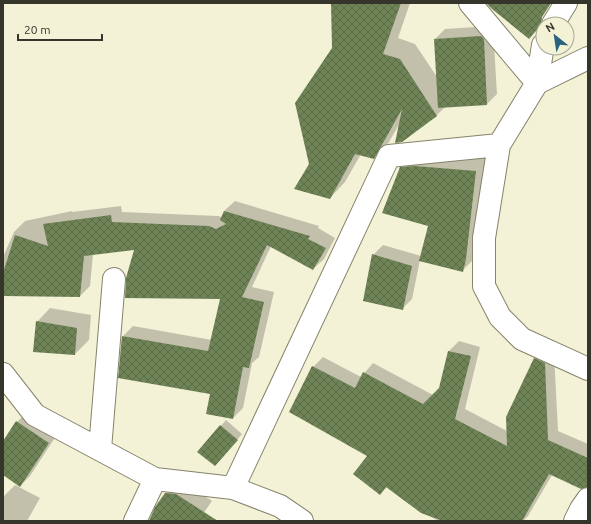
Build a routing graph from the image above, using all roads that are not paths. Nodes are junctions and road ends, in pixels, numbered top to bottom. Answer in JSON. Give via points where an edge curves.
{"nodes":[{"id":1,"x":470,"y":3,"type":"edge"},
{"id":2,"x":566,"y":3,"type":"edge"},
{"id":3,"x":559,"y":16,"type":"edge"},
{"id":4,"x":541,"y":56,"type":"edge"},
{"id":5,"x":588,"y":58,"type":"edge"},
{"id":6,"x":537,"y":83,"type":"junction"},
{"id":7,"x":499,"y":145,"type":"junction"},
{"id":8,"x":114,"y":279,"type":"dead end"},
{"id":9,"x":588,"y":369,"type":"edge"},
{"id":10,"x":3,"y":374,"type":"edge"},
{"id":11,"x":100,"y":449,"type":"junction"},
{"id":12,"x":155,"y":479,"type":"junction"},
{"id":13,"x":233,"y":488,"type":"junction"},
{"id":14,"x":588,"y":499,"type":"edge"},
{"id":15,"x":135,"y":521,"type":"edge"},
{"id":16,"x":302,"y":521,"type":"edge"},
{"id":17,"x":575,"y":521,"type":"edge"}],
"edges":[{"from":1,"to":6,"type":"street"},
{"from":2,"to":3,"type":"street"},
{"from":4,"to":6,"type":"street"},
{"from":5,"to":6,"type":"street"},
{"from":6,"to":7,"type":"street"},
{"from":7,"to":9,"type":"street","via":[[484,238],[484,286],[500,316],[522,339]]},
{"from":7,"to":13,"type":"street","via":[[389,156]]},
{"from":8,"to":11,"type":"street"},
{"from":10,"to":11,"type":"street","via":[[35,415]]},
{"from":11,"to":12,"type":"street"},
{"from":12,"to":13,"type":"street"},
{"from":12,"to":15,"type":"street"},
{"from":13,"to":16,"type":"street","via":[[280,506]]},
{"from":14,"to":17,"type":"street"}]}
